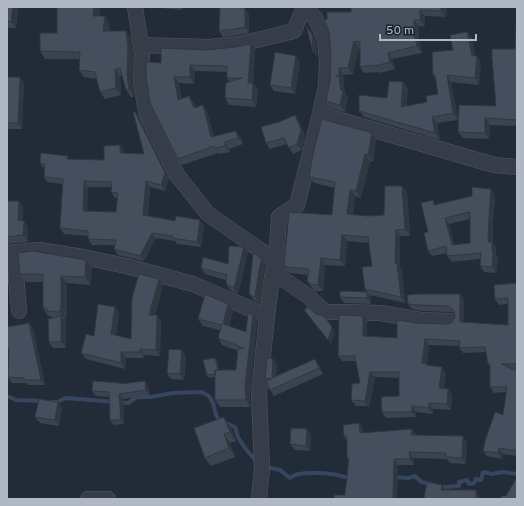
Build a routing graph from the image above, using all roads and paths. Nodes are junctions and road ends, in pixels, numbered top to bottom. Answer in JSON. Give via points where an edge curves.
{"nodes":[{"id":1,"x":135,"y":7,"type":"edge"},
{"id":2,"x":305,"y":7,"type":"edge"},
{"id":3,"x":141,"y":45,"type":"junction"},
{"id":4,"x":320,"y":114,"type":"junction"},
{"id":5,"x":517,"y":168,"type":"edge"},
{"id":6,"x":10,"y":253,"type":"edge"},
{"id":7,"x":276,"y":261,"type":"junction"},
{"id":8,"x":20,"y":311,"type":"dead end"},
{"id":9,"x":267,"y":316,"type":"junction"},
{"id":10,"x":450,"y":321,"type":"edge"},
{"id":11,"x":88,"y":499,"type":"edge"},
{"id":12,"x":108,"y":499,"type":"edge"},
{"id":13,"x":259,"y":499,"type":"edge"}],
"edges":[{"from":1,"to":3,"type":"street"},
{"from":2,"to":3,"type":"street","via":[[294,31],[240,44],[209,47]]},
{"from":2,"to":4,"type":"street","via":[[315,18],[325,39],[326,86]]},
{"from":3,"to":7,"type":"street","via":[[141,82],[146,112],[177,175],[208,214]]},
{"from":4,"to":5,"type":"street","via":[[494,165]]},
{"from":4,"to":7,"type":"street","via":[[297,205],[279,217]]},
{"from":6,"to":8,"type":"street"},
{"from":6,"to":9,"type":"street","via":[[39,250],[83,256],[126,266],[193,284]]},
{"from":7,"to":9,"type":"street"},
{"from":7,"to":10,"type":"street","via":[[280,277],[308,296],[325,312],[381,313],[421,320]]},
{"from":9,"to":13,"type":"street","via":[[260,394],[262,463]]},
{"from":11,"to":12,"type":"street"}]}
